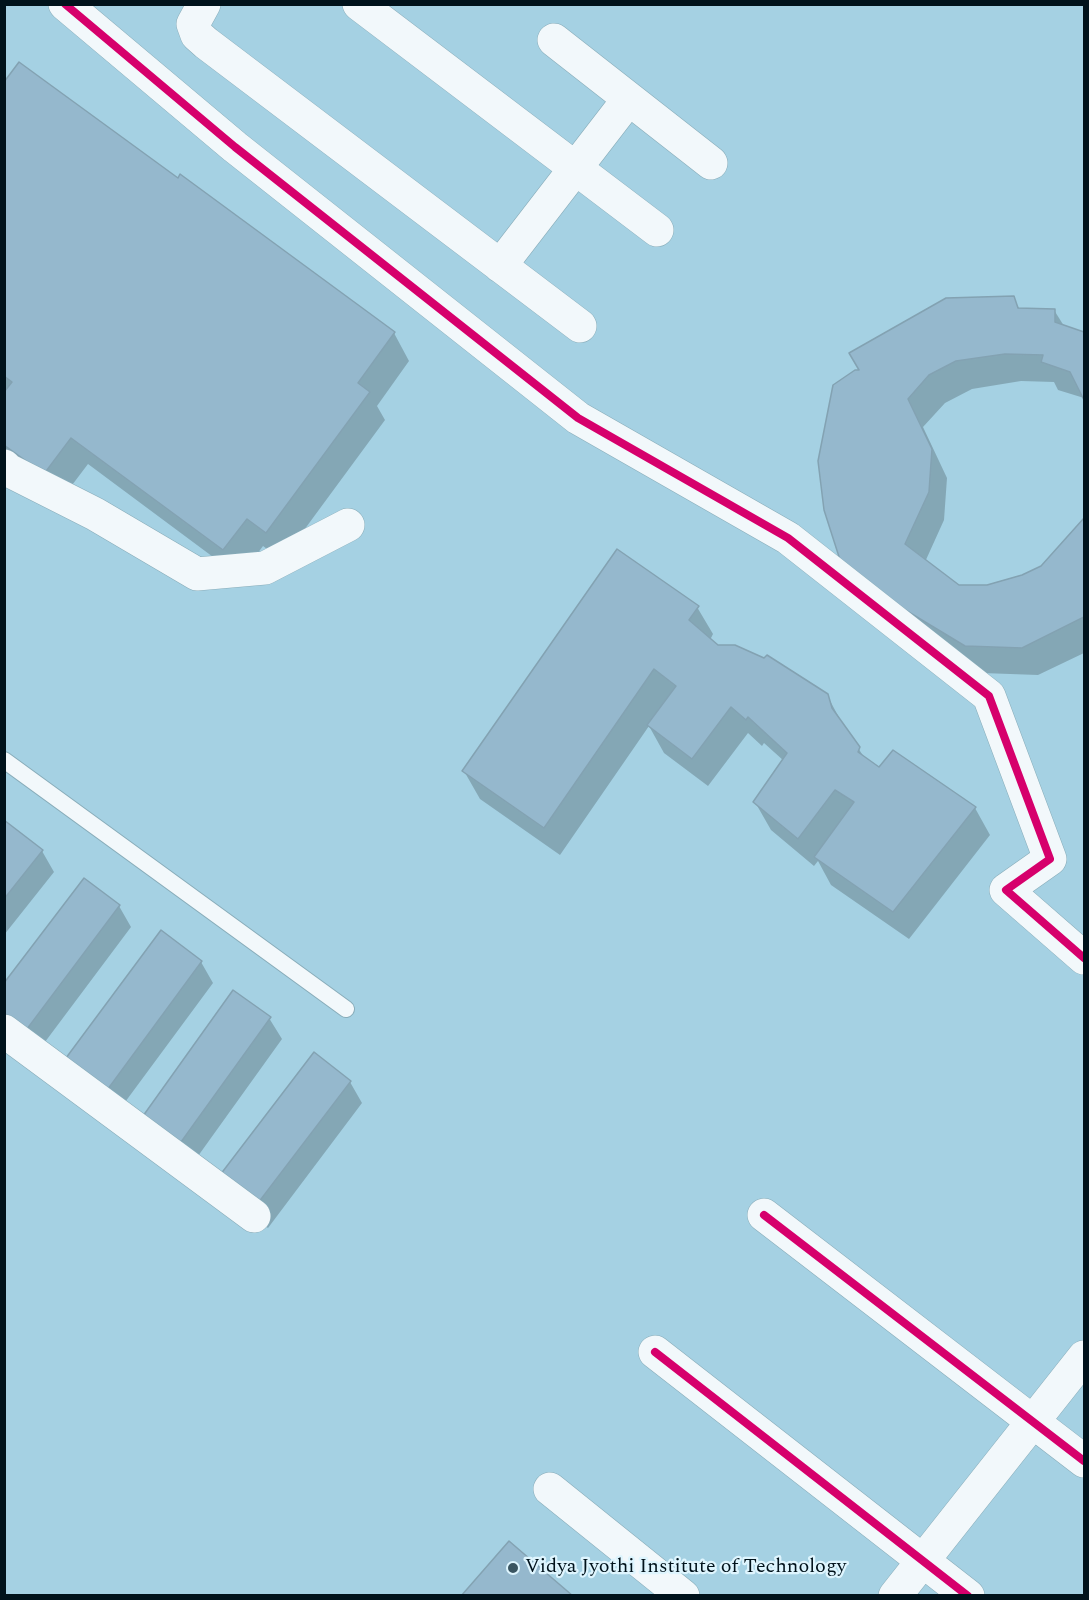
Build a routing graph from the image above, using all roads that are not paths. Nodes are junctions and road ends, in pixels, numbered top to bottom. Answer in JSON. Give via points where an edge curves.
{"nodes":[{"id":1,"x":65,"y":4,"type":"edge"},
{"id":2,"x":204,"y":4,"type":"edge"},
{"id":3,"x":359,"y":4,"type":"edge"},
{"id":4,"x":554,"y":40,"type":"dead end"},
{"id":5,"x":628,"y":100,"type":"junction"},
{"id":6,"x":711,"y":163,"type":"dead end"},
{"id":7,"x":575,"y":168,"type":"junction"},
{"id":8,"x":657,"y":230,"type":"dead end"},
{"id":9,"x":500,"y":266,"type":"junction"},
{"id":10,"x":580,"y":326,"type":"dead end"},
{"id":11,"x":4,"y":466,"type":"edge"},
{"id":12,"x":348,"y":525,"type":"dead end"},
{"id":13,"x":4,"y":760,"type":"edge"},
{"id":14,"x":1084,"y":958,"type":"edge"},
{"id":15,"x":345,"y":1009,"type":"dead end"},
{"id":16,"x":4,"y":1031,"type":"edge"},
{"id":17,"x":764,"y":1215,"type":"dead end"},
{"id":18,"x":254,"y":1216,"type":"dead end"},
{"id":19,"x":655,"y":1352,"type":"dead end"},
{"id":20,"x":1084,"y":1357,"type":"edge"},
{"id":21,"x":1034,"y":1421,"type":"junction"},
{"id":22,"x":1084,"y":1461,"type":"edge"},
{"id":23,"x":550,"y":1489,"type":"dead end"},
{"id":24,"x":924,"y":1560,"type":"junction"},
{"id":25,"x":683,"y":1596,"type":"edge"},
{"id":26,"x":895,"y":1596,"type":"edge"},
{"id":27,"x":968,"y":1596,"type":"edge"}],
"edges":[{"from":1,"to":14,"type":"street","via":[[235,147],[578,418],[788,538],[989,696],[1050,859],[1006,890]]},
{"from":2,"to":9,"type":"street","via":[[193,24],[197,35]]},
{"from":3,"to":7,"type":"street"},
{"from":4,"to":5,"type":"street"},
{"from":5,"to":6,"type":"street"},
{"from":5,"to":7,"type":"street"},
{"from":7,"to":8,"type":"street"},
{"from":7,"to":9,"type":"street"},
{"from":9,"to":10,"type":"street"},
{"from":11,"to":12,"type":"street","via":[[197,574],[265,568]]},
{"from":13,"to":15,"type":"lane"},
{"from":16,"to":18,"type":"street"},
{"from":17,"to":21,"type":"street"},
{"from":19,"to":24,"type":"street"},
{"from":20,"to":21,"type":"street"},
{"from":21,"to":22,"type":"street"},
{"from":21,"to":24,"type":"street"},
{"from":23,"to":25,"type":"street"},
{"from":24,"to":26,"type":"street"},
{"from":24,"to":27,"type":"street"}]}
